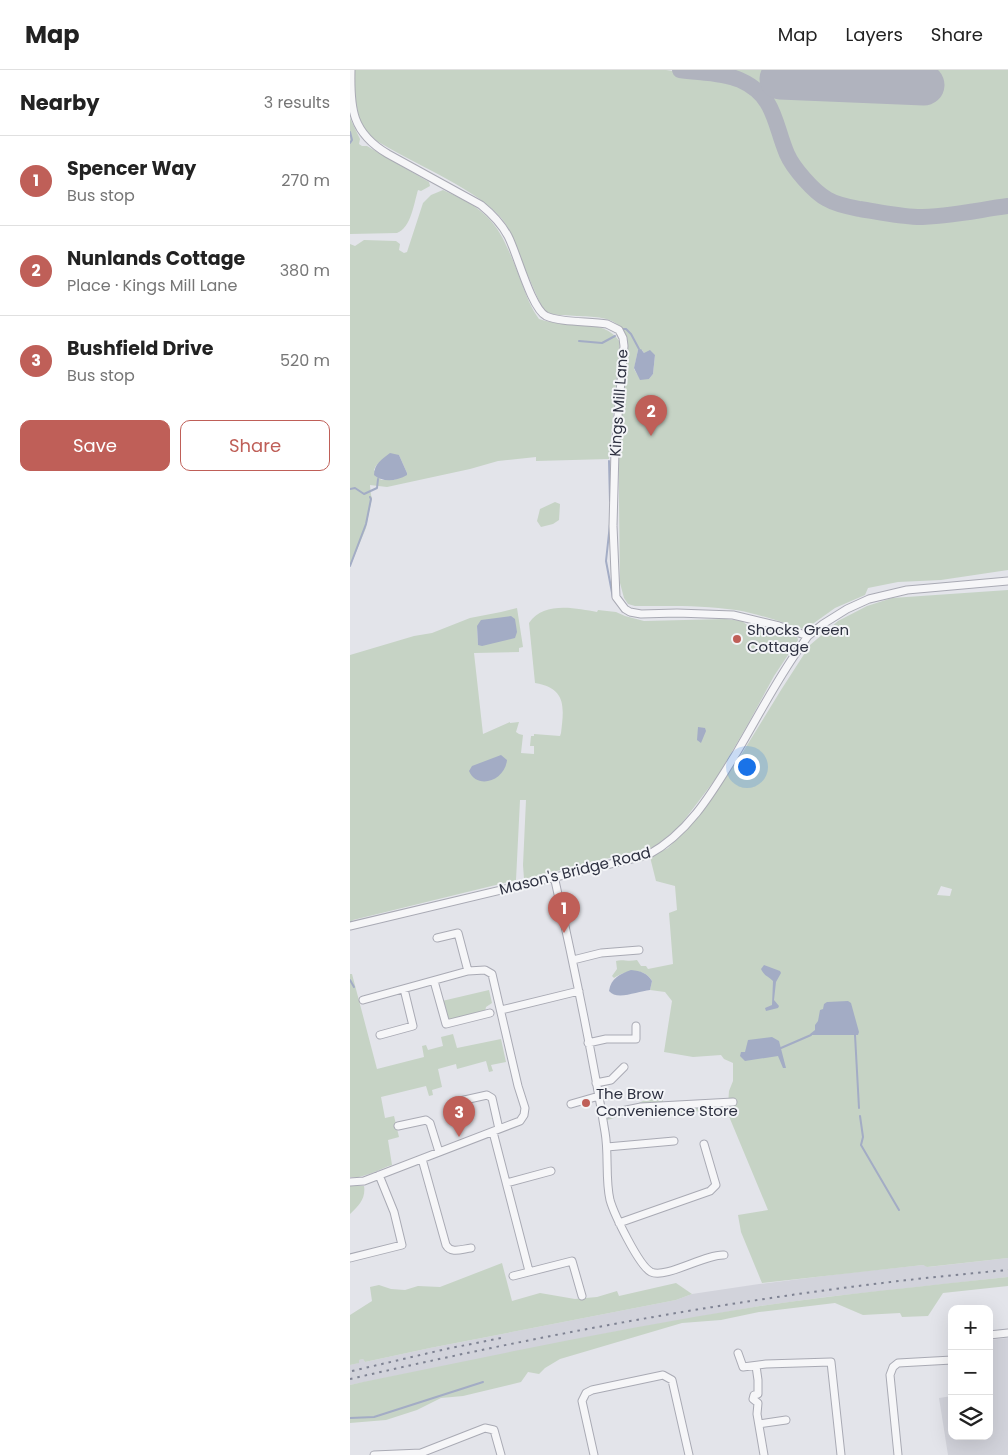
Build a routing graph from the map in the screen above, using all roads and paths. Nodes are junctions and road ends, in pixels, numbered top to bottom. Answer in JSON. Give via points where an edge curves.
{"nodes":[{"id":1,"x":351,"y":70,"type":"edge"},
{"id":2,"x":1008,"y":580,"type":"edge"},
{"id":3,"x":808,"y":636,"type":"junction"},
{"id":4,"x":554,"y":876,"type":"junction"},
{"id":5,"x":350,"y":926,"type":"edge"},
{"id":6,"x":437,"y":938,"type":"dead end"},
{"id":7,"x":638,"y":950,"type":"dead end"},
{"id":8,"x":573,"y":960,"type":"junction"},
{"id":9,"x":468,"y":971,"type":"junction"},
{"id":10,"x":434,"y":981,"type":"junction"},
{"id":11,"x":404,"y":989,"type":"junction"},
{"id":12,"x":579,"y":992,"type":"junction"},
{"id":13,"x":363,"y":1000,"type":"dead end"},
{"id":14,"x":501,"y":1010,"type":"junction"},
{"id":15,"x":490,"y":1013,"type":"dead end"},
{"id":16,"x":636,"y":1026,"type":"dead end"},
{"id":17,"x":380,"y":1035,"type":"dead end"},
{"id":18,"x":588,"y":1043,"type":"junction"},
{"id":19,"x":624,"y":1067,"type":"dead end"},
{"id":20,"x":596,"y":1083,"type":"junction"},
{"id":21,"x":599,"y":1096,"type":"junction"},
{"id":22,"x":460,"y":1101,"type":"dead end"},
{"id":23,"x":733,"y":1102,"type":"dead end"},
{"id":24,"x":571,"y":1104,"type":"dead end"},
{"id":25,"x":602,"y":1115,"type":"junction"},
{"id":26,"x":398,"y":1126,"type":"dead end"},
{"id":27,"x":496,"y":1130,"type":"junction"},
{"id":28,"x":674,"y":1141,"type":"dead end"},
{"id":29,"x":704,"y":1144,"type":"dead end"},
{"id":30,"x":607,"y":1147,"type":"junction"},
{"id":31,"x":439,"y":1152,"type":"junction"},
{"id":32,"x":422,"y":1159,"type":"junction"},
{"id":33,"x":551,"y":1171,"type":"dead end"},
{"id":34,"x":378,"y":1175,"type":"junction"},
{"id":35,"x":350,"y":1182,"type":"edge"},
{"id":36,"x":507,"y":1183,"type":"junction"},
{"id":37,"x":619,"y":1223,"type":"junction"},
{"id":38,"x":471,"y":1248,"type":"dead end"},
{"id":39,"x":724,"y":1255,"type":"dead end"},
{"id":40,"x":350,"y":1258,"type":"edge"},
{"id":41,"x":530,"y":1271,"type":"junction"},
{"id":42,"x":513,"y":1276,"type":"dead end"},
{"id":43,"x":582,"y":1296,"type":"dead end"},
{"id":44,"x":1008,"y":1334,"type":"edge"},
{"id":45,"x":993,"y":1335,"type":"edge"},
{"id":46,"x":738,"y":1353,"type":"dead end"},
{"id":47,"x":948,"y":1360,"type":"edge"},
{"id":48,"x":756,"y":1366,"type":"junction"},
{"id":49,"x":786,"y":1420,"type":"dead end"},
{"id":50,"x":759,"y":1424,"type":"junction"},
{"id":51,"x":374,"y":1455,"type":"edge"},
{"id":52,"x":501,"y":1455,"type":"edge"},
{"id":53,"x":594,"y":1455,"type":"edge"},
{"id":54,"x":689,"y":1455,"type":"edge"},
{"id":55,"x":764,"y":1455,"type":"edge"},
{"id":56,"x":841,"y":1455,"type":"edge"},
{"id":57,"x":898,"y":1455,"type":"edge"}],
"edges":[{"from":1,"to":3,"type":"street","name":"Kings Mill Lane","via":[[355,120],[367,139],[481,205],[493,216],[509,238],[542,313],[552,318],[607,324],[622,335],[624,350],[616,422],[614,526],[616,597],[625,609],[641,614],[733,615]]},
{"from":2,"to":3,"type":"street","name":"Mason's Bridge Road","via":[[907,590],[877,597],[847,608]]},
{"from":3,"to":4,"type":"street","name":"Mason's Bridge Road","via":[[782,674],[720,781],[680,832],[664,846],[640,858]]},
{"from":4,"to":5,"type":"street","name":"Mason's Bridge Road"},
{"from":4,"to":8,"type":"street"},
{"from":6,"to":9,"type":"street","via":[[458,933]]},
{"from":7,"to":8,"type":"street","via":[[601,953]]},
{"from":8,"to":12,"type":"street"},
{"from":9,"to":10,"type":"street"},
{"from":9,"to":14,"type":"street","via":[[485,970],[492,974]]},
{"from":10,"to":11,"type":"street"},
{"from":10,"to":15,"type":"street","via":[[446,1024]]},
{"from":11,"to":13,"type":"street"},
{"from":11,"to":17,"type":"street","via":[[413,1026]]},
{"from":12,"to":14,"type":"street"},
{"from":12,"to":18,"type":"street"},
{"from":14,"to":27,"type":"street","via":[[525,1108],[520,1121]]},
{"from":16,"to":18,"type":"street","via":[[636,1039]]},
{"from":18,"to":20,"type":"street"},
{"from":19,"to":20,"type":"street","via":[[611,1080]]},
{"from":20,"to":21,"type":"street"},
{"from":21,"to":24,"type":"street"},
{"from":21,"to":25,"type":"street"},
{"from":22,"to":27,"type":"street","via":[[487,1095],[492,1098]]},
{"from":23,"to":25,"type":"street","via":[[641,1107]]},
{"from":25,"to":30,"type":"street"},
{"from":26,"to":31,"type":"street","via":[[426,1120],[430,1123]]},
{"from":27,"to":31,"type":"street"},
{"from":27,"to":36,"type":"street"},
{"from":28,"to":30,"type":"street"},
{"from":29,"to":37,"type":"street","via":[[716,1186],[692,1198]]},
{"from":30,"to":37,"type":"street","via":[[610,1202]]},
{"from":31,"to":32,"type":"street"},
{"from":32,"to":34,"type":"street"},
{"from":32,"to":38,"type":"street","via":[[448,1249]]},
{"from":33,"to":36,"type":"street"},
{"from":34,"to":35,"type":"street"},
{"from":34,"to":40,"type":"street","via":[[394,1212],[402,1245]]},
{"from":36,"to":41,"type":"street"},
{"from":37,"to":39,"type":"street","via":[[646,1268],[652,1272],[672,1270]]},
{"from":41,"to":42,"type":"street"},
{"from":41,"to":43,"type":"street","via":[[572,1261]]},
{"from":44,"to":45,"type":"street"},
{"from":46,"to":48,"type":"street","via":[[743,1370]]},
{"from":47,"to":57,"type":"street","via":[[898,1363],[893,1367],[890,1375]]},
{"from":48,"to":50,"type":"street","via":[[758,1394],[753,1399],[758,1402]]},
{"from":48,"to":56,"type":"street","via":[[831,1362]]},
{"from":49,"to":50,"type":"street"},
{"from":50,"to":55,"type":"street"},
{"from":51,"to":52,"type":"street","via":[[421,1452],[486,1428],[494,1430]]},
{"from":53,"to":54,"type":"street","via":[[582,1401],[586,1393],[663,1375],[672,1380]]}]}
